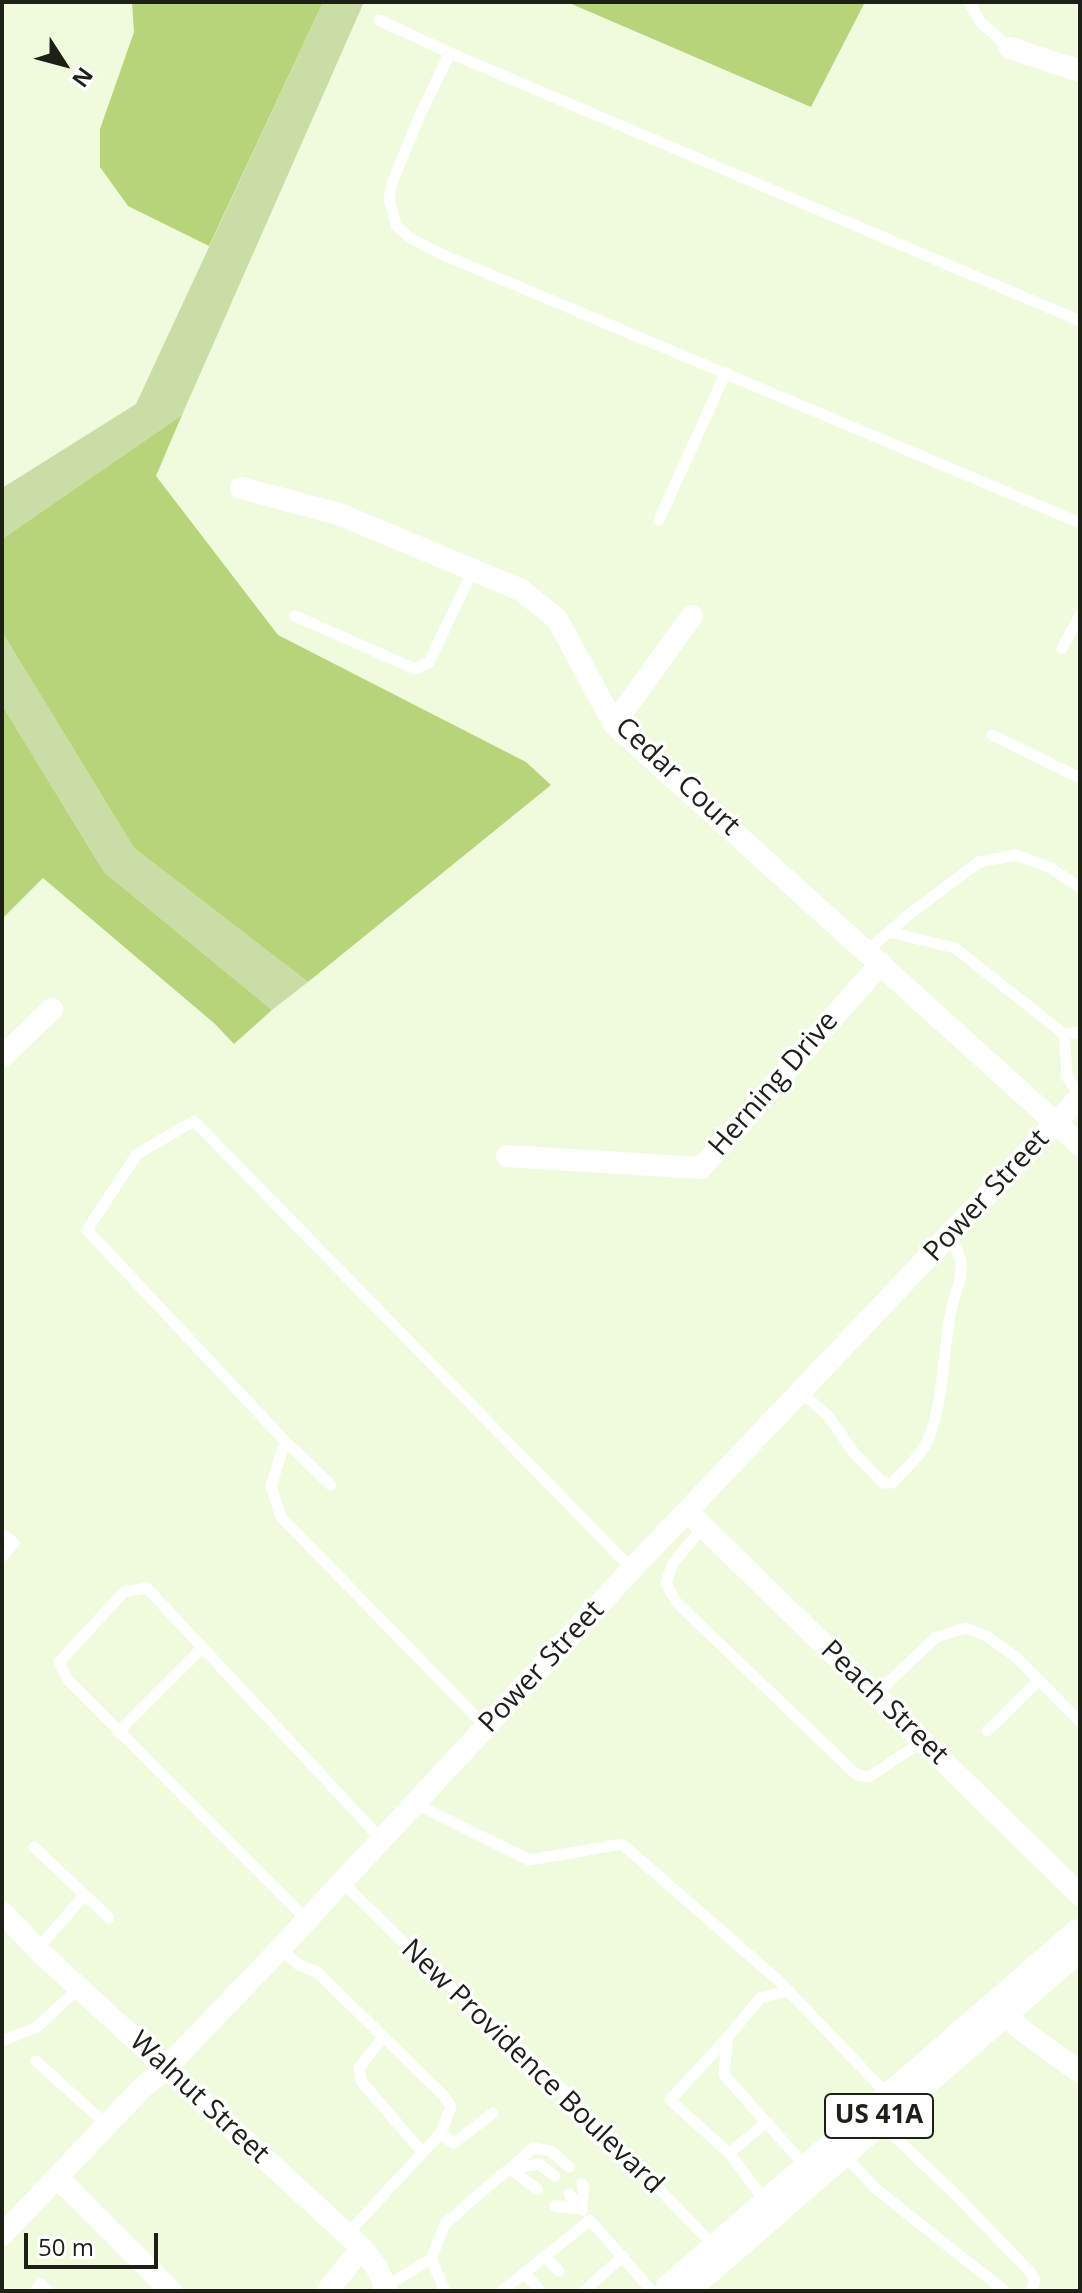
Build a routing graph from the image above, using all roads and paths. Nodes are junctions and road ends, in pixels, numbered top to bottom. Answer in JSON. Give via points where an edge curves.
{"nodes":[{"id":1,"x":969,"y":2,"type":"edge"},
{"id":2,"x":379,"y":20,"type":"dead end"},
{"id":3,"x":1010,"y":48,"type":"joint"},
{"id":4,"x":450,"y":53,"type":"junction"},
{"id":5,"x":1080,"y":71,"type":"edge"},
{"id":6,"x":1080,"y":321,"type":"edge"},
{"id":7,"x":726,"y":372,"type":"junction"},
{"id":8,"x":241,"y":488,"type":"dead end"},
{"id":9,"x":659,"y":520,"type":"dead end"},
{"id":10,"x":1080,"y":523,"type":"edge"},
{"id":11,"x":473,"y":570,"type":"junction"},
{"id":12,"x":1080,"y":615,"type":"edge"},
{"id":13,"x":295,"y":616,"type":"dead end"},
{"id":14,"x":692,"y":616,"type":"dead end"},
{"id":15,"x":1062,"y":648,"type":"dead end"},
{"id":16,"x":614,"y":724,"type":"junction"},
{"id":17,"x":992,"y":735,"type":"dead end"},
{"id":18,"x":1080,"y":778,"type":"edge"},
{"id":19,"x":1080,"y":888,"type":"edge"},
{"id":20,"x":889,"y":932,"type":"junction"},
{"id":21,"x":874,"y":957,"type":"junction"},
{"id":22,"x":52,"y":1009,"type":"dead end"},
{"id":23,"x":1080,"y":1032,"type":"edge"},
{"id":24,"x":1064,"y":1034,"type":"junction"},
{"id":25,"x":2,"y":1057,"type":"edge"},
{"id":26,"x":1080,"y":1096,"type":"edge"},
{"id":27,"x":1056,"y":1122,"type":"junction"},
{"id":28,"x":1080,"y":1145,"type":"edge"},
{"id":29,"x":507,"y":1156,"type":"dead end"},
{"id":30,"x":949,"y":1236,"type":"junction"},
{"id":31,"x":801,"y":1392,"type":"junction"},
{"id":32,"x":285,"y":1441,"type":"junction"},
{"id":33,"x":331,"y":1485,"type":"dead end"},
{"id":34,"x":696,"y":1519,"type":"junction"},
{"id":35,"x":2,"y":1534,"type":"edge"},
{"id":36,"x":2,"y":1557,"type":"edge"},
{"id":37,"x":632,"y":1569,"type":"junction"},
{"id":38,"x":202,"y":1648,"type":"junction"},
{"id":39,"x":1039,"y":1680,"type":"junction"},
{"id":40,"x":875,"y":1695,"type":"junction"},
{"id":41,"x":1080,"y":1722,"type":"edge"},
{"id":42,"x":486,"y":1727,"type":"junction"},
{"id":43,"x":987,"y":1731,"type":"dead end"},
{"id":44,"x":118,"y":1732,"type":"junction"},
{"id":45,"x":923,"y":1741,"type":"junction"},
{"id":46,"x":416,"y":1804,"type":"junction"},
{"id":47,"x":382,"y":1840,"type":"junction"},
{"id":48,"x":34,"y":1847,"type":"dead end"},
{"id":49,"x":342,"y":1882,"type":"junction"},
{"id":50,"x":85,"y":1895,"type":"junction"},
{"id":51,"x":1080,"y":1895,"type":"edge"},
{"id":52,"x":2,"y":1912,"type":"edge"},
{"id":53,"x":109,"y":1918,"type":"dead end"},
{"id":54,"x":307,"y":1920,"type":"junction"},
{"id":55,"x":1080,"y":1939,"type":"edge"},
{"id":56,"x":37,"y":1949,"type":"junction"},
{"id":57,"x":280,"y":1949,"type":"junction"},
{"id":58,"x":79,"y":1988,"type":"junction"},
{"id":59,"x":788,"y":1991,"type":"junction"},
{"id":60,"x":1000,"y":2010,"type":"junction"},
{"id":61,"x":383,"y":2037,"type":"junction"},
{"id":62,"x":728,"y":2037,"type":"junction"},
{"id":63,"x":2,"y":2041,"type":"edge"},
{"id":64,"x":36,"y":2061,"type":"dead end"},
{"id":65,"x":166,"y":2068,"type":"junction"},
{"id":66,"x":1080,"y":2072,"type":"edge"},
{"id":67,"x":885,"y":2110,"type":"junction"},
{"id":68,"x":493,"y":2113,"type":"dead end"},
{"id":69,"x":767,"y":2122,"type":"junction"},
{"id":70,"x":107,"y":2125,"type":"junction"},
{"id":71,"x":440,"y":2134,"type":"junction"},
{"id":72,"x":422,"y":2152,"type":"junction"},
{"id":73,"x":729,"y":2153,"type":"junction"},
{"id":74,"x":826,"y":2162,"type":"junction"},
{"id":75,"x":569,"y":2167,"type":"dead end"},
{"id":76,"x":510,"y":2169,"type":"junction"},
{"id":77,"x":555,"y":2176,"type":"dead end"},
{"id":78,"x":57,"y":2177,"type":"junction"},
{"id":79,"x":582,"y":2184,"type":"dead end"},
{"id":80,"x":537,"y":2189,"type":"dead end"},
{"id":81,"x":569,"y":2194,"type":"dead end"},
{"id":82,"x":555,"y":2206,"type":"dead end"},
{"id":83,"x":581,"y":2209,"type":"junction"},
{"id":84,"x":772,"y":2209,"type":"junction"},
{"id":85,"x":590,"y":2220,"type":"junction"},
{"id":86,"x":2,"y":2235,"type":"edge"},
{"id":87,"x":355,"y":2241,"type":"junction"},
{"id":88,"x":721,"y":2253,"type":"junction"},
{"id":89,"x":623,"y":2256,"type":"junction"},
{"id":90,"x":545,"y":2257,"type":"junction"},
{"id":91,"x":431,"y":2259,"type":"junction"},
{"id":92,"x":559,"y":2271,"type":"dead end"},
{"id":93,"x":524,"y":2273,"type":"junction"},
{"id":94,"x":386,"y":2289,"type":"edge"},
{"id":95,"x":507,"y":2289,"type":"edge"},
{"id":96,"x":539,"y":2289,"type":"dead end"},
{"id":97,"x":579,"y":2289,"type":"edge"},
{"id":98,"x":35,"y":2291,"type":"edge"},
{"id":99,"x":48,"y":2291,"type":"edge"},
{"id":100,"x":171,"y":2291,"type":"edge"},
{"id":101,"x":327,"y":2291,"type":"edge"},
{"id":102,"x":445,"y":2291,"type":"edge"},
{"id":103,"x":652,"y":2291,"type":"edge"},
{"id":104,"x":675,"y":2291,"type":"edge"},
{"id":105,"x":1005,"y":2291,"type":"edge"},
{"id":106,"x":1031,"y":2291,"type":"edge"}],
"edges":[{"from":1,"to":3,"type":"lane","via":[[981,23]]},
{"from":2,"to":4,"type":"lane"},
{"from":3,"to":5,"type":"street"},
{"from":4,"to":6,"type":"lane"},
{"from":4,"to":7,"type":"lane","via":[[392,183],[389,199],[396,225],[439,253]]},
{"from":7,"to":9,"type":"lane"},
{"from":7,"to":10,"type":"lane"},
{"from":8,"to":11,"type":"street","name":"Cedar Court","via":[[339,514]]},
{"from":11,"to":13,"type":"lane","via":[[429,662],[415,669]]},
{"from":11,"to":16,"type":"street","name":"Cedar Court","via":[[521,590],[557,619]]},
{"from":12,"to":15,"type":"lane"},
{"from":14,"to":16,"type":"street"},
{"from":16,"to":21,"type":"street","name":"Cedar Court"},
{"from":17,"to":18,"type":"lane"},
{"from":19,"to":20,"type":"lane","via":[[1051,868],[1016,855],[979,862]]},
{"from":20,"to":21,"type":"lane"},
{"from":20,"to":24,"type":"lane","via":[[955,948]]},
{"from":21,"to":27,"type":"street","name":"Cedar Court"},
{"from":21,"to":29,"type":"street","name":"Herning Drive","via":[[701,1168]]},
{"from":22,"to":25,"type":"street"},
{"from":23,"to":24,"type":"lane"},
{"from":24,"to":26,"type":"lane","via":[[1067,1077]]},
{"from":26,"to":27,"type":"street","name":"Power Street"},
{"from":27,"to":28,"type":"street","name":"Cedar Court"},
{"from":27,"to":30,"type":"street","name":"Power Street"},
{"from":30,"to":31,"type":"street","name":"Power Street"},
{"from":30,"to":31,"type":"lane","via":[[961,1259],[961,1281],[952,1304],[932,1423],[915,1460],[892,1483],[883,1483]]},
{"from":31,"to":34,"type":"street","name":"Power Street"},
{"from":32,"to":33,"type":"lane"},
{"from":32,"to":37,"type":"lane","via":[[87,1230],[137,1154],[194,1121]]},
{"from":32,"to":42,"type":"lane","via":[[271,1486],[281,1517]]},
{"from":34,"to":37,"type":"street","name":"Power Street"},
{"from":34,"to":40,"type":"street","name":"Peach Street"},
{"from":34,"to":45,"type":"lane","via":[[666,1583],[676,1602],[857,1775],[869,1777]]},
{"from":35,"to":36,"type":"lane","via":[[14,1543]]},
{"from":37,"to":42,"type":"street","name":"Power Street"},
{"from":38,"to":44,"type":"lane"},
{"from":38,"to":44,"type":"lane","via":[[147,1588],[124,1592],[59,1662],[68,1680]]},
{"from":38,"to":47,"type":"lane"},
{"from":39,"to":40,"type":"lane","via":[[1016,1657],[966,1628],[936,1637]]},
{"from":39,"to":41,"type":"lane"},
{"from":39,"to":43,"type":"lane"},
{"from":40,"to":45,"type":"street","name":"Peach Street"},
{"from":42,"to":46,"type":"street","name":"Power Street"},
{"from":44,"to":54,"type":"lane"},
{"from":45,"to":51,"type":"street","name":"Peach Street"},
{"from":46,"to":47,"type":"street","name":"Power Street"},
{"from":46,"to":59,"type":"lane","via":[[529,1860],[622,1844]]},
{"from":47,"to":49,"type":"street","name":"Power Street"},
{"from":48,"to":50,"type":"lane"},
{"from":49,"to":54,"type":"street","name":"Power Street"},
{"from":49,"to":88,"type":"lane","name":"New Providence Boulevard","via":[[552,2078]]},
{"from":50,"to":53,"type":"lane"},
{"from":50,"to":56,"type":"lane"},
{"from":52,"to":56,"type":"street","name":"Walnut Street"},
{"from":54,"to":57,"type":"street","name":"Power Street"},
{"from":55,"to":60,"type":"highway","number":"US 41A"},
{"from":56,"to":58,"type":"street","name":"Walnut Street"},
{"from":57,"to":61,"type":"lane","via":[[317,1972]]},
{"from":57,"to":65,"type":"street","name":"Power Street"},
{"from":58,"to":63,"type":"lane","via":[[37,2027]]},
{"from":58,"to":65,"type":"street","name":"Walnut Street"},
{"from":59,"to":62,"type":"lane","via":[[760,1998]]},
{"from":59,"to":67,"type":"lane"},
{"from":60,"to":66,"type":"street"},
{"from":60,"to":67,"type":"highway","number":"US 41A"},
{"from":61,"to":71,"type":"lane","via":[[451,2107]]},
{"from":61,"to":72,"type":"lane","via":[[359,2068],[361,2081]]},
{"from":62,"to":69,"type":"lane","via":[[724,2075]]},
{"from":62,"to":73,"type":"lane","via":[[670,2100]]},
{"from":64,"to":70,"type":"lane"},
{"from":65,"to":70,"type":"street","name":"Power Street"},
{"from":65,"to":87,"type":"street","name":"Walnut Street"},
{"from":67,"to":74,"type":"highway","number":"US 41A"},
{"from":67,"to":106,"type":"lane","via":[[953,2192],[1030,2272],[1035,2280]]},
{"from":68,"to":71,"type":"lane","via":[[454,2143]]},
{"from":69,"to":73,"type":"lane"},
{"from":69,"to":74,"type":"lane"},
{"from":70,"to":78,"type":"street","name":"Power Street"},
{"from":71,"to":72,"type":"lane"},
{"from":72,"to":87,"type":"lane"},
{"from":73,"to":84,"type":"lane"},
{"from":74,"to":84,"type":"highway","number":"US 41A"},
{"from":74,"to":105,"type":"lane","via":[[876,2189]]},
{"from":75,"to":76,"type":"lane","via":[[551,2151],[533,2148]]},
{"from":76,"to":77,"type":"lane","via":[[539,2164]]},
{"from":76,"to":80,"type":"lane"},
{"from":76,"to":91,"type":"lane","via":[[445,2224]]},
{"from":78,"to":86,"type":"street","name":"Power Street"},
{"from":78,"to":100,"type":"street"},
{"from":79,"to":83,"type":"lane"},
{"from":81,"to":83,"type":"lane"},
{"from":82,"to":83,"type":"lane"},
{"from":83,"to":85,"type":"lane"},
{"from":84,"to":88,"type":"highway","number":"US 41A"},
{"from":85,"to":89,"type":"lane"},
{"from":85,"to":90,"type":"lane"},
{"from":87,"to":94,"type":"street","name":"Walnut Street"},
{"from":87,"to":101,"type":"street"},
{"from":88,"to":104,"type":"highway","number":"US 41A"},
{"from":89,"to":97,"type":"lane"},
{"from":89,"to":103,"type":"lane"},
{"from":90,"to":92,"type":"lane"},
{"from":90,"to":93,"type":"lane"},
{"from":91,"to":94,"type":"lane"},
{"from":91,"to":102,"type":"lane"},
{"from":93,"to":95,"type":"lane"},
{"from":93,"to":96,"type":"lane"},
{"from":98,"to":99,"type":"lane","via":[[41,2284]]}]}
